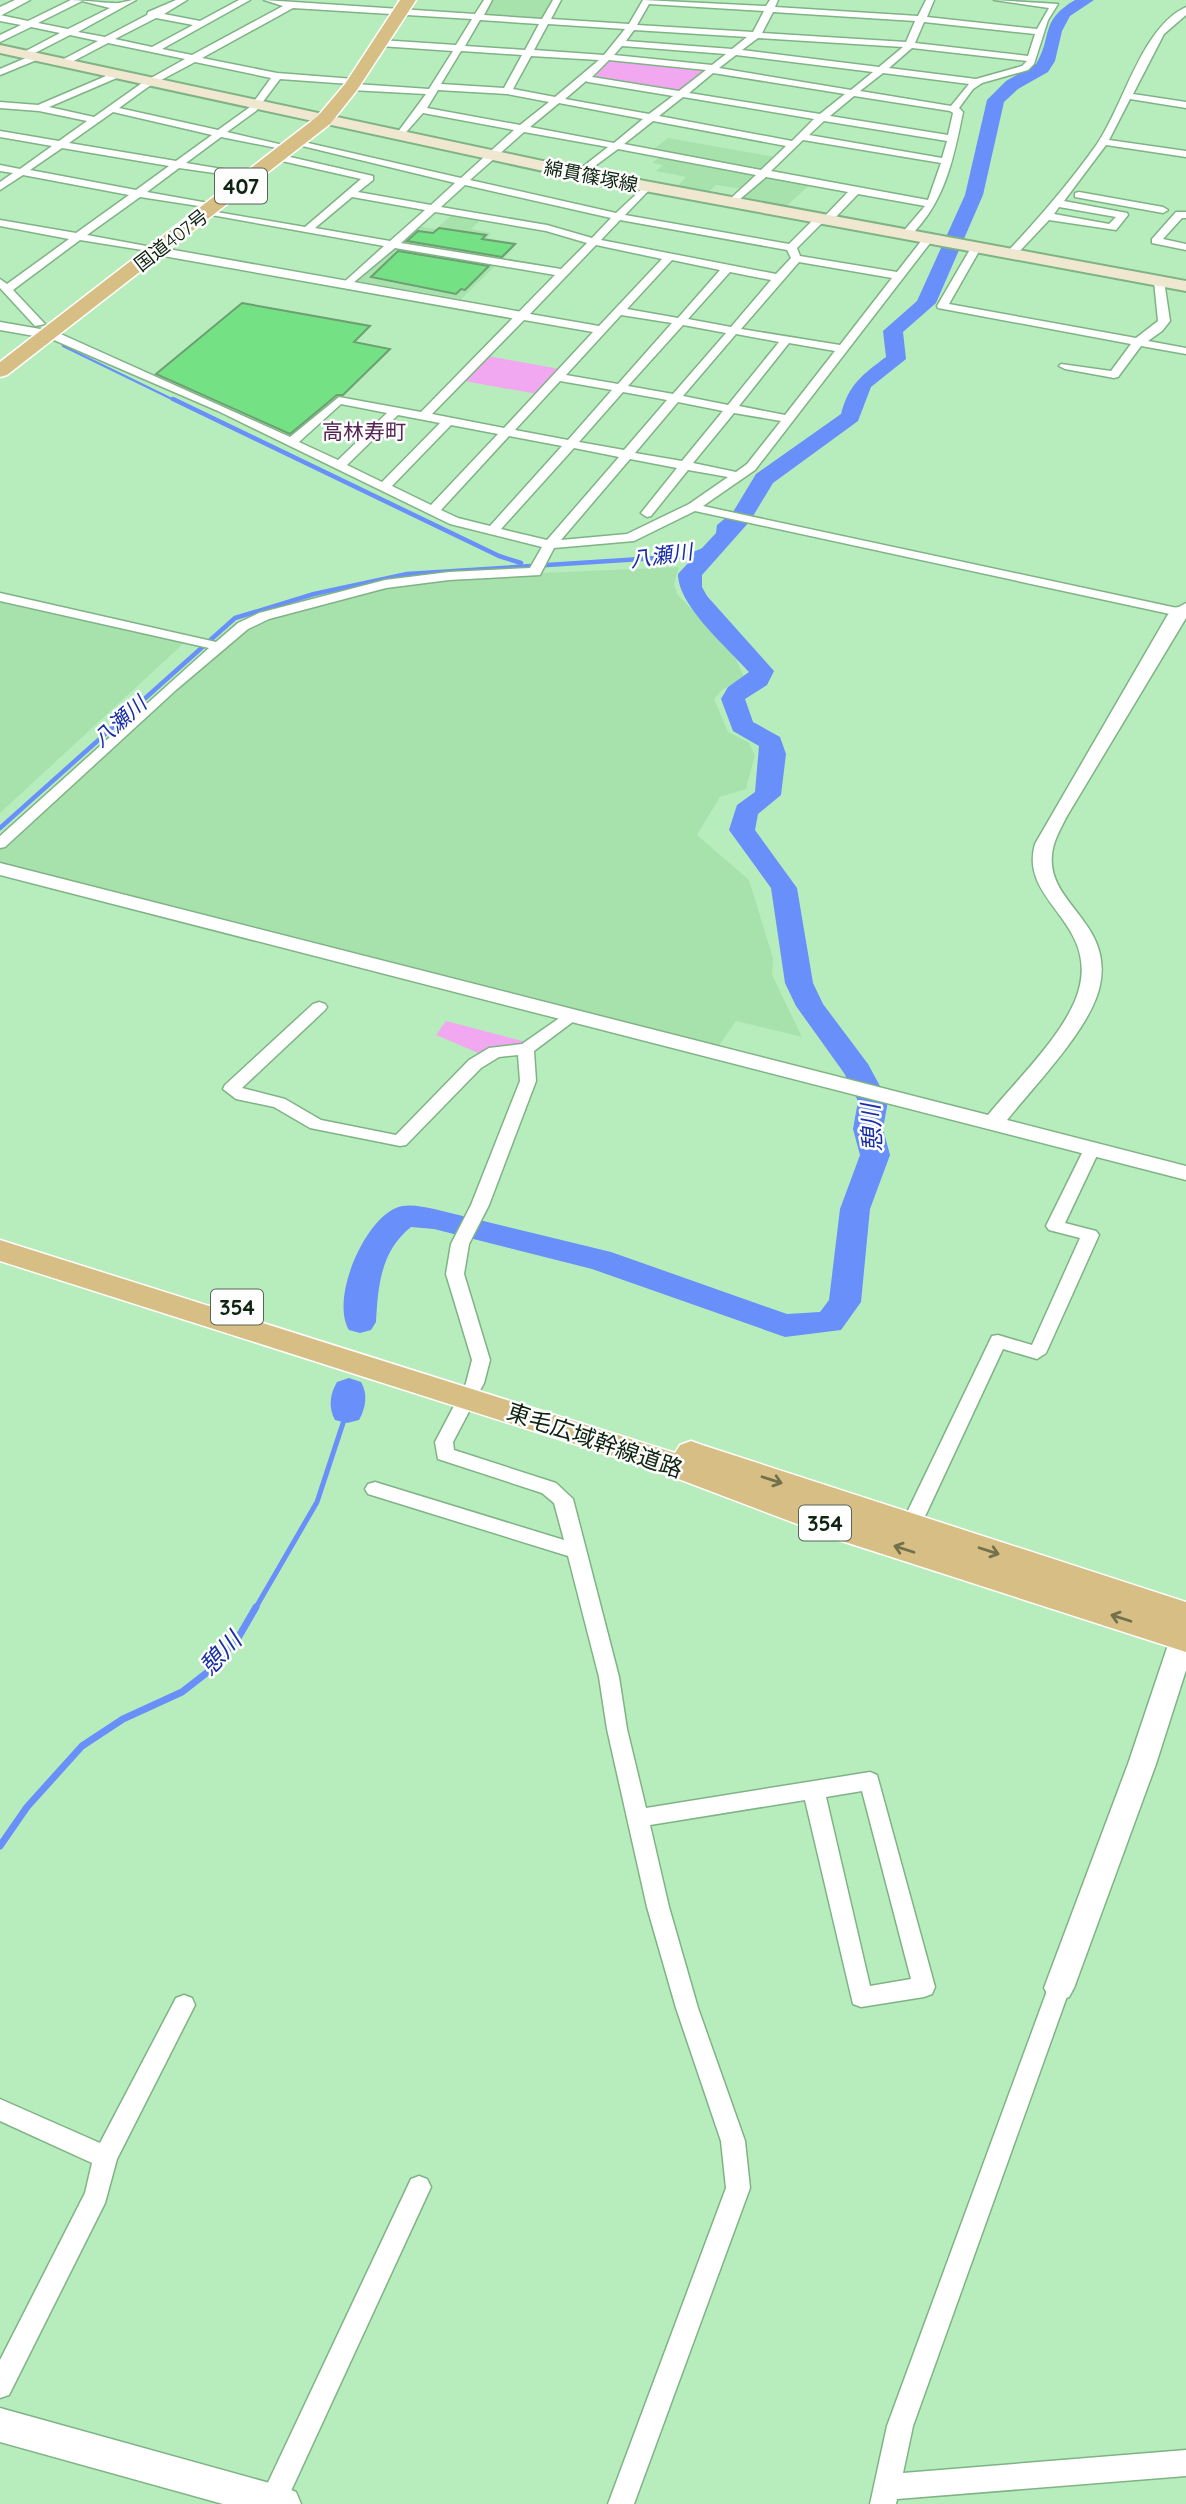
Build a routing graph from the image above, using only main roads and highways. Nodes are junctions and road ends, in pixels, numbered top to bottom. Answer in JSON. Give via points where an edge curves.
{"nodes":[{"id":1,"x":404,"y":6,"type":"edge"},
{"id":2,"x":0,"y":49,"type":"edge"},
{"id":3,"x":324,"y":120,"type":"junction"},
{"id":4,"x":931,"y":238,"type":"joint"},
{"id":5,"x":975,"y":246,"type":"joint"},
{"id":6,"x":1186,"y":286,"type":"edge"},
{"id":7,"x":0,"y":371,"type":"edge"},
{"id":8,"x":5,"y":1238,"type":"edge"},
{"id":9,"x":471,"y":1390,"type":"junction"},
{"id":10,"x":1185,"y":1630,"type":"edge"}],
"edges":[{"from":1,"to":3,"type":"highway","name":"国道407号","number":"407"},
{"from":2,"to":3,"type":"main road","name":"綿貫篠塚線"},
{"from":3,"to":4,"type":"main road","name":"綿貫篠塚線","via":[[580,174]]},
{"from":3,"to":7,"type":"highway","name":"国道407号","number":"407","via":[[157,251],[43,329]]},
{"from":4,"to":5,"type":"main road","name":"綿貫篠塚線"},
{"from":5,"to":6,"type":"main road","name":"綿貫篠塚線"},
{"from":8,"to":9,"type":"highway","name":"東毛広域幹線道路","number":"354"},
{"from":9,"to":10,"type":"highway","name":"東毛広域幹線道路","number":"354","one_way":true,"via":[[911,1525]]},
{"from":10,"to":9,"type":"highway","name":"東毛広域幹線道路","number":"354","one_way":true,"via":[[856,1534]]}]}
